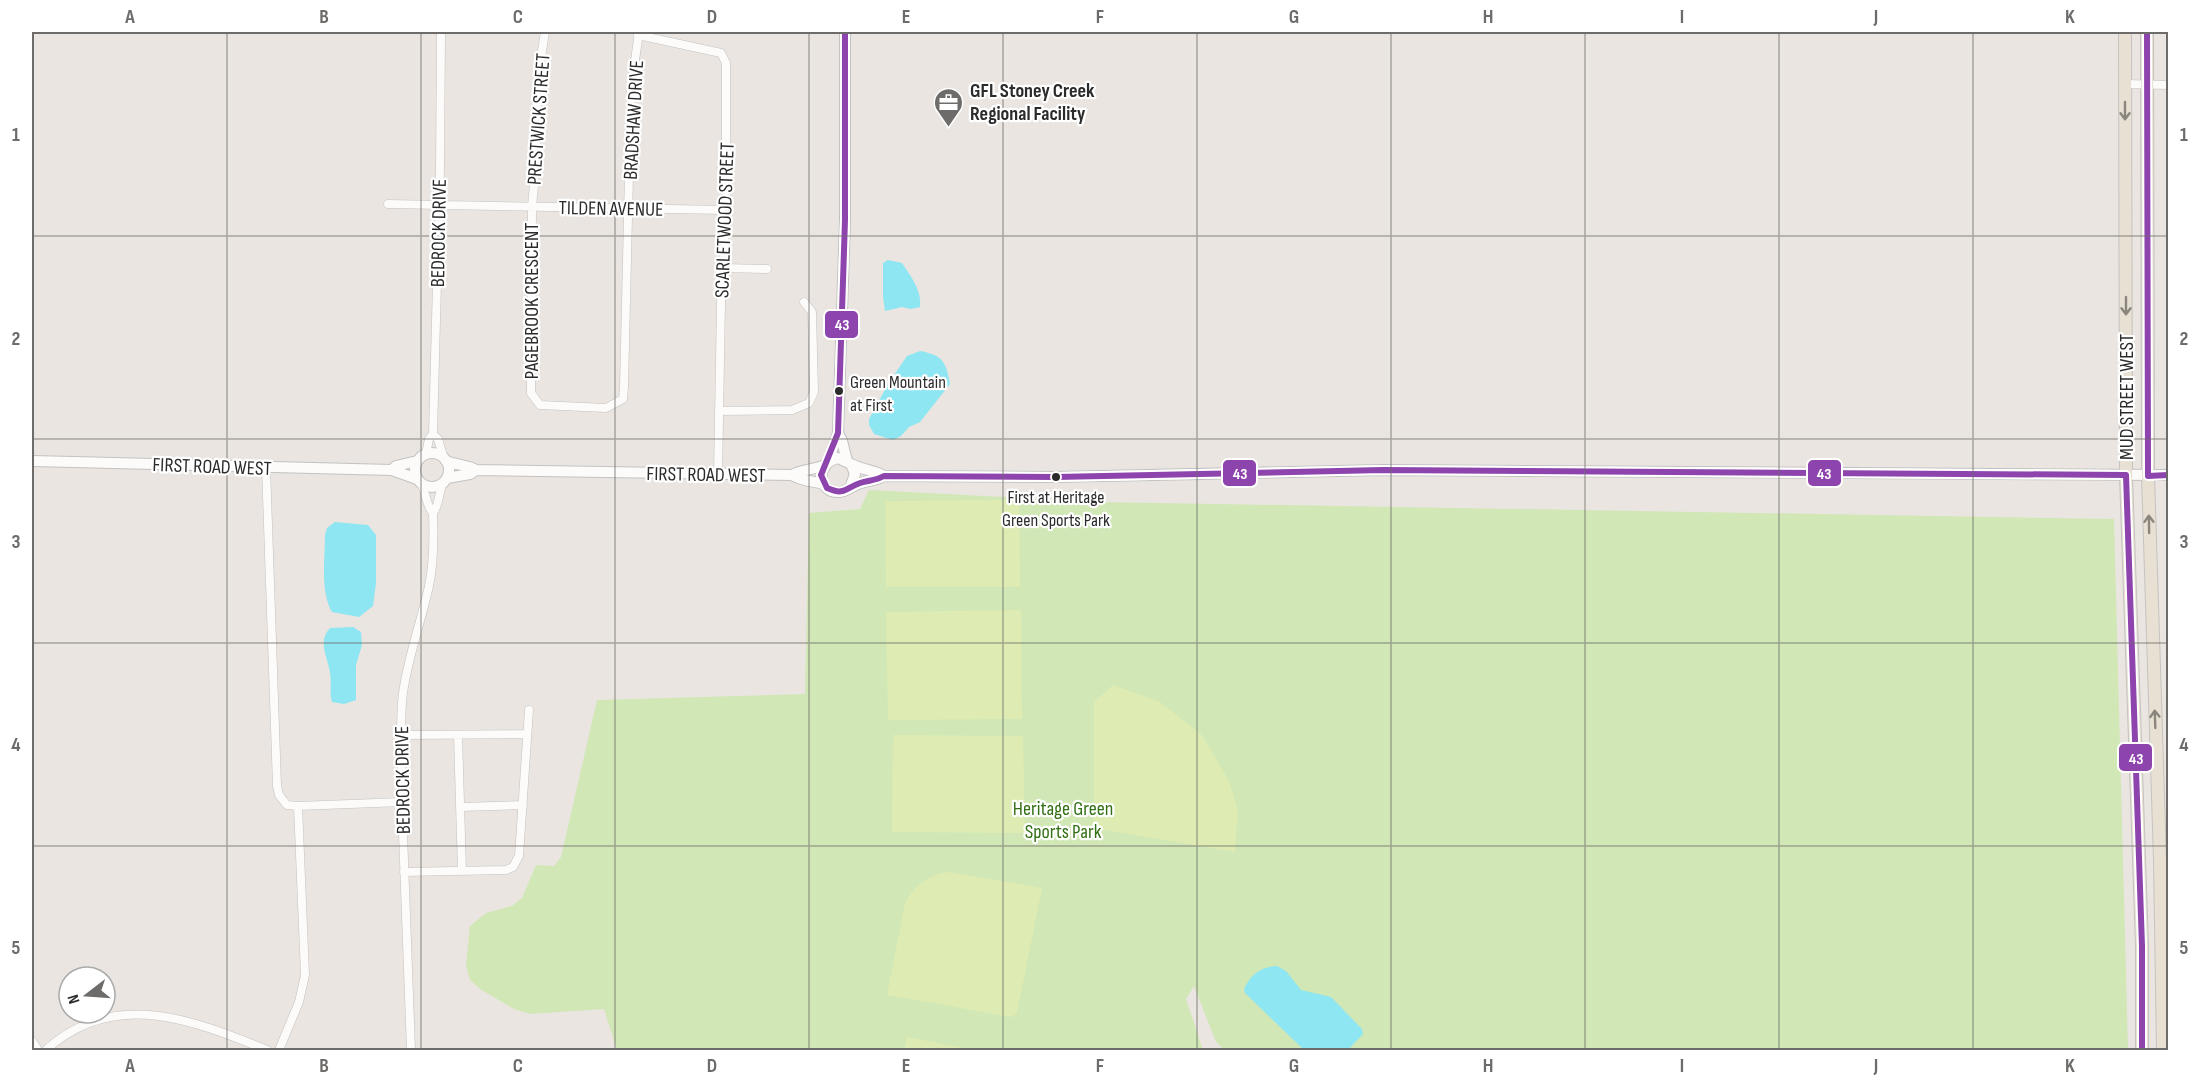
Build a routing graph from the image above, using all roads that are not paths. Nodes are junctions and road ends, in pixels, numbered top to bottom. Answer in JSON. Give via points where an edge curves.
{"nodes":[{"id":1,"x":441,"y":32,"type":"edge"},
{"id":2,"x":545,"y":32,"type":"edge"},
{"id":3,"x":845,"y":32,"type":"edge"},
{"id":4,"x":2125,"y":32,"type":"edge"},
{"id":5,"x":2147,"y":32,"type":"edge"},
{"id":6,"x":639,"y":33,"type":"edge"},
{"id":7,"x":2125,"y":84,"type":"junction"},
{"id":8,"x":2146,"y":84,"type":"junction"},
{"id":9,"x":2169,"y":85,"type":"edge"},
{"id":10,"x":388,"y":204,"type":"dead end"},
{"id":11,"x":439,"y":206,"type":"junction"},
{"id":12,"x":532,"y":206,"type":"junction"},
{"id":13,"x":629,"y":208,"type":"junction"},
{"id":14,"x":726,"y":210,"type":"junction"},
{"id":15,"x":723,"y":268,"type":"junction"},
{"id":16,"x":767,"y":269,"type":"dead end"},
{"id":17,"x":804,"y":302,"type":"dead end"},
{"id":18,"x":720,"y":411,"type":"junction"},
{"id":19,"x":838,"y":433,"type":"junction"},
{"id":20,"x":434,"y":434,"type":"junction"},
{"id":21,"x":426,"y":454,"type":"junction"},
{"id":22,"x":445,"y":459,"type":"junction"},
{"id":23,"x":32,"y":461,"type":"edge"},
{"id":24,"x":417,"y":461,"type":"junction"},
{"id":25,"x":826,"y":463,"type":"junction"},
{"id":26,"x":849,"y":463,"type":"junction"},
{"id":27,"x":266,"y":467,"type":"junction"},
{"id":28,"x":392,"y":470,"type":"junction"},
{"id":29,"x":476,"y":470,"type":"junction"},
{"id":30,"x":718,"y":474,"type":"junction"},
{"id":31,"x":792,"y":475,"type":"junction"},
{"id":32,"x":2126,"y":475,"type":"junction"},
{"id":33,"x":2169,"y":475,"type":"edge"},
{"id":34,"x":884,"y":476,"type":"junction"},
{"id":35,"x":2148,"y":476,"type":"junction"},
{"id":36,"x":445,"y":480,"type":"junction"},
{"id":37,"x":419,"y":481,"type":"junction"},
{"id":38,"x":824,"y":484,"type":"junction"},
{"id":39,"x":850,"y":488,"type":"junction"},
{"id":40,"x":433,"y":513,"type":"junction"},
{"id":41,"x":529,"y":710,"type":"dead end"},
{"id":42,"x":527,"y":734,"type":"junction"},
{"id":43,"x":401,"y":735,"type":"junction"},
{"id":44,"x":459,"y":735,"type":"junction"},
{"id":45,"x":402,"y":802,"type":"junction"},
{"id":46,"x":523,"y":805,"type":"junction"},
{"id":47,"x":298,"y":806,"type":"junction"},
{"id":48,"x":461,"y":807,"type":"junction"},
{"id":49,"x":462,"y":871,"type":"junction"},
{"id":50,"x":404,"y":872,"type":"junction"},
{"id":51,"x":32,"y":1041,"type":"edge"},
{"id":52,"x":38,"y":1050,"type":"edge"},
{"id":53,"x":46,"y":1050,"type":"edge"},
{"id":54,"x":267,"y":1050,"type":"edge"},
{"id":55,"x":279,"y":1050,"type":"edge"},
{"id":56,"x":411,"y":1050,"type":"edge"},
{"id":57,"x":2142,"y":1050,"type":"edge"},
{"id":58,"x":2163,"y":1050,"type":"edge"}],
"edges":[{"from":1,"to":11,"type":"street","name":"BEDROCK DRIVE"},
{"from":2,"to":12,"type":"street","name":"PRESTWICK STREET","via":[[537,76]]},
{"from":3,"to":19,"type":"street","via":[[845,220]]},
{"from":4,"to":7,"type":"main road","name":"MUD STREET WEST"},
{"from":5,"to":8,"type":"main road","name":"MUD STREET WEST"},
{"from":6,"to":13,"type":"street","name":"BRADSHAW DRIVE","via":[[631,88]]},
{"from":6,"to":14,"type":"street","name":"SCARLETWOOD STREET","via":[[721,52],[726,63]]},
{"from":7,"to":8,"type":"street"},
{"from":7,"to":32,"type":"main road","name":"MUD STREET WEST","one_way":true},
{"from":8,"to":9,"type":"street"},
{"from":8,"to":35,"type":"main road","name":"MUD STREET WEST"},
{"from":10,"to":11,"type":"street","name":"TILDEN AVENUE"},
{"from":11,"to":12,"type":"street","name":"TILDEN AVENUE"},
{"from":11,"to":20,"type":"street","name":"BEDROCK DRIVE"},
{"from":12,"to":13,"type":"street","name":"TILDEN AVENUE"},
{"from":12,"to":13,"type":"street","name":"PAGEBROOK CRESCENT","via":[[531,393],[540,405],[606,408],[623,399]]},
{"from":13,"to":14,"type":"street","name":"TILDEN AVENUE"},
{"from":14,"to":15,"type":"street","name":"SCARLETWOOD STREET"},
{"from":15,"to":16,"type":"street"},
{"from":15,"to":18,"type":"street","name":"SCARLETWOOD STREET"},
{"from":17,"to":18,"type":"street","via":[[812,312],[814,392],[809,403],[792,410]]},
{"from":18,"to":30,"type":"street","name":"SCARLETWOOD STREET"},
{"from":19,"to":25,"type":"street"},
{"from":19,"to":26,"type":"street"},
{"from":20,"to":21,"type":"street","name":"BEDROCK DRIVE"},
{"from":20,"to":22,"type":"street","name":"BEDROCK DRIVE"},
{"from":21,"to":22,"type":"street","name":"FIRST ROAD WEST","via":[[437,453]]},
{"from":21,"to":24,"type":"street","name":"FIRST ROAD WEST"},
{"from":22,"to":29,"type":"street","name":"FIRST ROAD WEST"},
{"from":22,"to":36,"type":"street","via":[[449,472]]},
{"from":23,"to":27,"type":"street","name":"FIRST ROAD WEST"},
{"from":24,"to":28,"type":"street","name":"FIRST ROAD WEST"},
{"from":24,"to":37,"type":"street","via":[[415,473]]},
{"from":25,"to":26,"type":"street","via":[[838,458]]},
{"from":25,"to":31,"type":"street","name":"FIRST ROAD WEST"},
{"from":25,"to":38,"type":"street","via":[[821,475]]},
{"from":26,"to":34,"type":"street"},
{"from":26,"to":39,"type":"street","via":[[855,474]]},
{"from":27,"to":28,"type":"street","name":"FIRST ROAD WEST"},
{"from":27,"to":47,"type":"street","via":[[277,786],[287,805]]},
{"from":28,"to":37,"type":"street","name":"FIRST ROAD WEST"},
{"from":29,"to":30,"type":"street","name":"FIRST ROAD WEST"},
{"from":29,"to":36,"type":"street","name":"FIRST ROAD WEST"},
{"from":30,"to":31,"type":"street","name":"FIRST ROAD WEST"},
{"from":31,"to":38,"type":"street","name":"FIRST ROAD WEST"},
{"from":32,"to":34,"type":"street","via":[[1383,470],[1056,477]]},
{"from":32,"to":35,"type":"street"},
{"from":32,"to":57,"type":"main road","name":"MUD STREET WEST","via":[[2142,934]]},
{"from":33,"to":35,"type":"street"},
{"from":34,"to":39,"type":"street"},
{"from":58,"to":35,"type":"main road","name":"MUD STREET WEST","one_way":true},
{"from":36,"to":37,"type":"street","name":"FIRST ROAD WEST","via":[[432,487]]},
{"from":36,"to":40,"type":"street","name":"BEDROCK DRIVE"},
{"from":37,"to":40,"type":"street","name":"BEDROCK DRIVE"},
{"from":38,"to":39,"type":"street","via":[[836,492]]},
{"from":40,"to":43,"type":"street","name":"BEDROCK DRIVE","via":[[434,555],[406,674]]},
{"from":41,"to":42,"type":"street"},
{"from":42,"to":44,"type":"street"},
{"from":42,"to":46,"type":"street"},
{"from":43,"to":44,"type":"street"},
{"from":43,"to":45,"type":"street","name":"BEDROCK DRIVE"},
{"from":44,"to":48,"type":"street"},
{"from":45,"to":47,"type":"street"},
{"from":45,"to":50,"type":"street","name":"BEDROCK DRIVE"},
{"from":46,"to":48,"type":"street"},
{"from":46,"to":49,"type":"street","via":[[519,856],[513,867]]},
{"from":47,"to":55,"type":"street","via":[[305,975],[299,1002]]},
{"from":48,"to":49,"type":"street"},
{"from":49,"to":50,"type":"street"},
{"from":50,"to":56,"type":"street","name":"BEDROCK DRIVE"},
{"from":51,"to":52,"type":"street"},
{"from":53,"to":54,"type":"street","via":[[90,1023],[141,1015],[198,1023]]}]}
